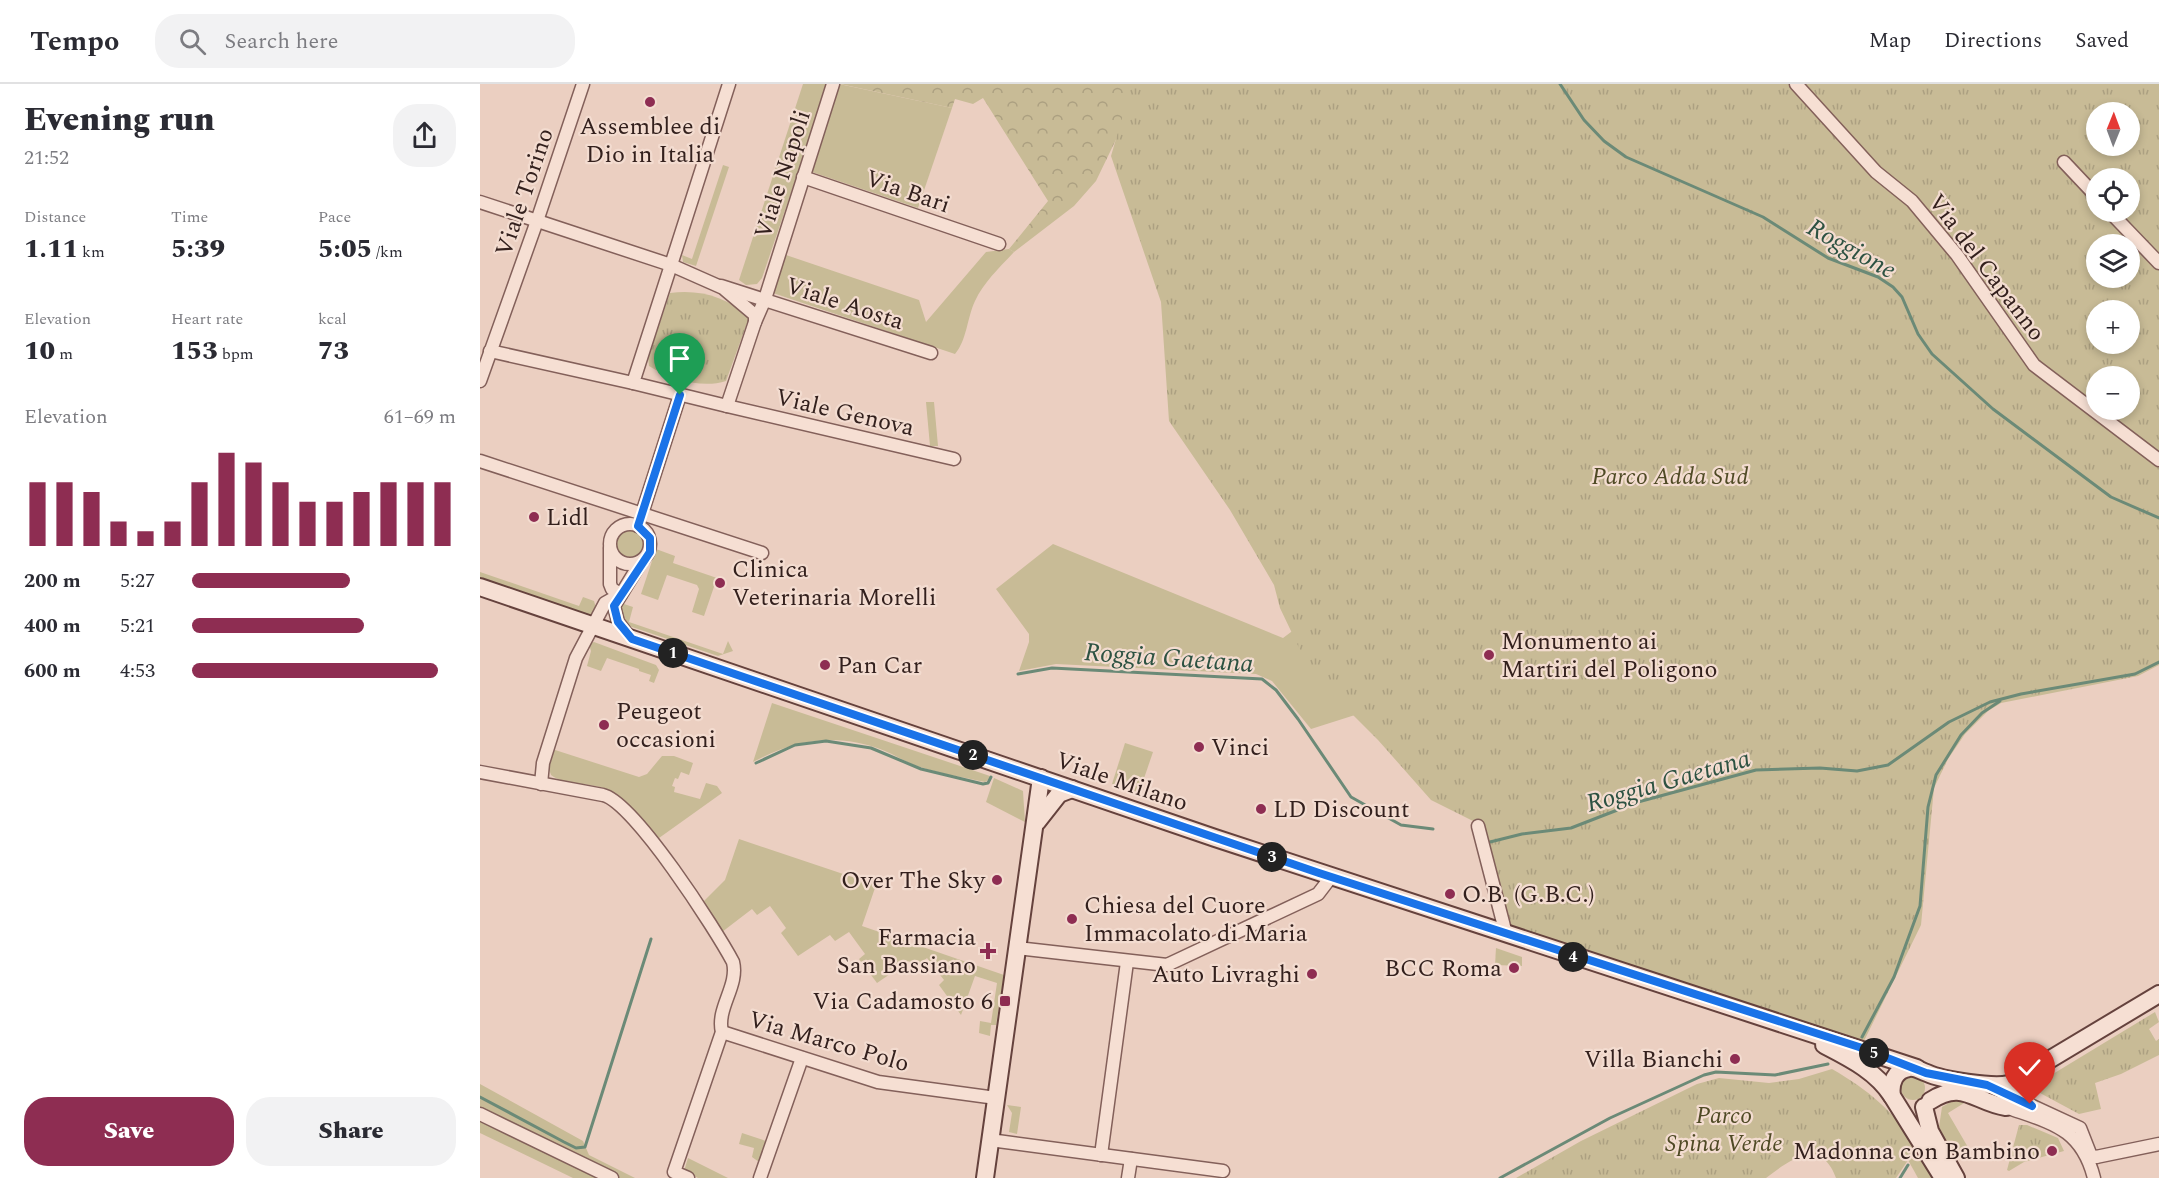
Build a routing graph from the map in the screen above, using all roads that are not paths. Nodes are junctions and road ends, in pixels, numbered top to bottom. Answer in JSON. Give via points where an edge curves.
{"nodes":[{"id":1,"x":582,"y":84,"type":"edge"},
{"id":2,"x":729,"y":84,"type":"edge"},
{"id":3,"x":832,"y":84,"type":"edge"},
{"id":4,"x":1796,"y":84,"type":"edge"},
{"id":5,"x":2064,"y":162,"type":"dead end"},
{"id":6,"x":804,"y":177,"type":"junction"},
{"id":7,"x":2086,"y":185,"type":"edge"},
{"id":8,"x":480,"y":202,"type":"edge"},
{"id":9,"x":537,"y":222,"type":"junction"},
{"id":10,"x":2120,"y":222,"type":"edge"},
{"id":11,"x":999,"y":244,"type":"dead end"},
{"id":12,"x":2159,"y":263,"type":"edge"},
{"id":13,"x":671,"y":265,"type":"junction"},
{"id":14,"x":770,"y":277,"type":"junction"},
{"id":15,"x":718,"y":285,"type":"junction"},
{"id":16,"x":746,"y":292,"type":"junction"},
{"id":17,"x":765,"y":299,"type":"junction"},
{"id":18,"x":755,"y":322,"type":"junction"},
{"id":19,"x":490,"y":351,"type":"junction"},
{"id":20,"x":931,"y":353,"type":"dead end"},
{"id":21,"x":480,"y":381,"type":"edge"},
{"id":22,"x":633,"y":383,"type":"junction"},
{"id":23,"x":680,"y":395,"type":"junction"},
{"id":24,"x":727,"y":406,"type":"junction"},
{"id":25,"x":954,"y":459,"type":"dead end"},
{"id":26,"x":2159,"y":460,"type":"edge"},
{"id":27,"x":480,"y":461,"type":"edge"},
{"id":28,"x":640,"y":520,"type":"junction"},
{"id":29,"x":610,"y":547,"type":"junction"},
{"id":30,"x":762,"y":553,"type":"dead end"},
{"id":31,"x":641,"y":562,"type":"junction"},
{"id":32,"x":480,"y":587,"type":"edge"},
{"id":33,"x":621,"y":594,"type":"junction"},
{"id":34,"x":594,"y":626,"type":"junction"},
{"id":35,"x":632,"y":639,"type":"junction"},
{"id":36,"x":480,"y":772,"type":"edge"},
{"id":37,"x":1041,"y":778,"type":"junction"},
{"id":38,"x":541,"y":784,"type":"junction"},
{"id":39,"x":1072,"y":789,"type":"junction"},
{"id":40,"x":1478,"y":826,"type":"dead end"},
{"id":41,"x":1034,"y":827,"type":"junction"},
{"id":42,"x":1331,"y":877,"type":"junction"},
{"id":43,"x":1506,"y":934,"type":"junction"},
{"id":44,"x":1017,"y":948,"type":"junction"},
{"id":45,"x":1127,"y":962,"type":"junction"},
{"id":46,"x":2159,"y":994,"type":"edge"},
{"id":47,"x":1751,"y":1014,"type":"junction"},
{"id":48,"x":722,"y":1032,"type":"junction"},
{"id":49,"x":802,"y":1058,"type":"junction"},
{"id":50,"x":2043,"y":1066,"type":"junction"},
{"id":51,"x":1921,"y":1071,"type":"junction"},
{"id":52,"x":2029,"y":1081,"type":"junction"},
{"id":53,"x":1987,"y":1085,"type":"junction"},
{"id":54,"x":996,"y":1098,"type":"junction"},
{"id":55,"x":1895,"y":1101,"type":"junction"},
{"id":56,"x":2011,"y":1103,"type":"junction"},
{"id":57,"x":1927,"y":1104,"type":"junction"},
{"id":58,"x":2032,"y":1106,"type":"junction"},
{"id":59,"x":480,"y":1114,"type":"edge"},
{"id":60,"x":990,"y":1140,"type":"junction"},
{"id":61,"x":2159,"y":1144,"type":"edge"},
{"id":62,"x":1101,"y":1155,"type":"junction"},
{"id":63,"x":1131,"y":1159,"type":"junction"},
{"id":64,"x":2094,"y":1167,"type":"edge"},
{"id":65,"x":1223,"y":1171,"type":"dead end"},
{"id":66,"x":1207,"y":1173,"type":"edge"},
{"id":67,"x":612,"y":1178,"type":"edge"},
{"id":68,"x":688,"y":1178,"type":"edge"},
{"id":69,"x":760,"y":1178,"type":"edge"},
{"id":70,"x":985,"y":1178,"type":"edge"},
{"id":71,"x":1128,"y":1178,"type":"edge"},
{"id":72,"x":1943,"y":1178,"type":"edge"},
{"id":73,"x":1956,"y":1178,"type":"edge"}],
"edges":[{"from":1,"to":9,"type":"street","name":"Viale Torino"},
{"from":2,"to":13,"type":"street"},
{"from":3,"to":6,"type":"street","name":"Viale Napoli"},
{"from":4,"to":26,"type":"street","name":"Via del Capanno","via":[[1871,168],[1912,201],[1962,262],[2034,365]]},
{"from":5,"to":7,"type":"street"},
{"from":6,"to":11,"type":"street","name":"Via Bari"},
{"from":6,"to":14,"type":"street","name":"Viale Napoli"},
{"from":8,"to":9,"type":"street"},
{"from":9,"to":13,"type":"street"},
{"from":9,"to":19,"type":"street","name":"Viale Torino"},
{"from":10,"to":12,"type":"street"},
{"from":13,"to":15,"type":"street"},
{"from":13,"to":22,"type":"street"},
{"from":14,"to":16,"type":"street","name":"Viale Napoli","via":[[760,290]]},
{"from":14,"to":17,"type":"street","name":"Viale Napoli"},
{"from":15,"to":16,"type":"street","name":"Viale Aosta"},
{"from":15,"to":18,"type":"street","via":[[753,312]]},
{"from":16,"to":17,"type":"street","name":"Viale Aosta"},
{"from":17,"to":18,"type":"street","name":"Viale Napoli"},
{"from":17,"to":20,"type":"street","name":"Viale Aosta"},
{"from":18,"to":24,"type":"street","name":"Viale Napoli"},
{"from":19,"to":21,"type":"street","name":"Viale Torino"},
{"from":19,"to":22,"type":"street"},
{"from":22,"to":23,"type":"street","name":"Viale Genova"},
{"from":23,"to":24,"type":"street","name":"Viale Genova"},
{"from":23,"to":28,"type":"street"},
{"from":24,"to":25,"type":"street","name":"Viale Genova"},
{"from":27,"to":28,"type":"street"},
{"from":28,"to":29,"type":"street","via":[[617,529]]},
{"from":28,"to":30,"type":"street"},
{"from":28,"to":31,"type":"street","via":[[651,545]]},
{"from":29,"to":31,"type":"street","via":[[627,565]]},
{"from":29,"to":33,"type":"street","via":[[610,584]]},
{"from":31,"to":33,"type":"street"},
{"from":32,"to":34,"type":"street","name":"Viale Milano"},
{"from":33,"to":34,"type":"street","via":[[606,601]]},
{"from":33,"to":35,"type":"street","via":[[614,603],[615,614]]},
{"from":34,"to":35,"type":"street","name":"Viale Milano"},
{"from":34,"to":38,"type":"street","via":[[572,670],[543,763]]},
{"from":35,"to":37,"type":"street","name":"Viale Milano"},
{"from":36,"to":38,"type":"street"},
{"from":37,"to":39,"type":"street","name":"Viale Milano"},
{"from":37,"to":41,"type":"street"},
{"from":38,"to":48,"type":"street","via":[[607,796],[651,839],[733,962],[735,972],[721,1019]]},
{"from":39,"to":41,"type":"street","via":[[1059,794]]},
{"from":39,"to":42,"type":"street","name":"Viale Milano"},
{"from":40,"to":43,"type":"street"},
{"from":41,"to":44,"type":"street"},
{"from":42,"to":43,"type":"street","name":"Viale Milano"},
{"from":42,"to":45,"type":"street","via":[[1318,894],[1174,963],[1155,966]]},
{"from":43,"to":47,"type":"street","name":"Viale Milano"},
{"from":44,"to":45,"type":"street"},
{"from":44,"to":54,"type":"street"},
{"from":45,"to":62,"type":"street"},
{"from":46,"to":50,"type":"street"},
{"from":47,"to":51,"type":"street","name":"Viale Milano"},
{"from":47,"to":55,"type":"street","name":"Viale Milano","via":[[1853,1060],[1882,1082]]},
{"from":48,"to":49,"type":"street","name":"Via Marco Polo"},
{"from":48,"to":68,"type":"street","via":[[674,1172]]},
{"from":49,"to":54,"type":"street","name":"Via Marco Polo","via":[[878,1082]]},
{"from":49,"to":69,"type":"street"},
{"from":50,"to":52,"type":"street"},
{"from":50,"to":53,"type":"street","via":[[2009,1084]]},
{"from":51,"to":53,"type":"street","name":"Viale Milano"},
{"from":51,"to":55,"type":"street","via":[[1906,1069],[1896,1075],[1891,1085]]},
{"from":51,"to":57,"type":"street","via":[[1934,1088]]},
{"from":52,"to":56,"type":"street"},
{"from":52,"to":58,"type":"street","via":[[2026,1096]]},
{"from":53,"to":56,"type":"street"},
{"from":54,"to":60,"type":"street"},
{"from":55,"to":57,"type":"street","via":[[1908,1110]]},
{"from":55,"to":72,"type":"street","name":"Viale Milano"},
{"from":56,"to":57,"type":"street","via":[[1964,1092],[1943,1094]]},
{"from":56,"to":58,"type":"street"},
{"from":56,"to":64,"type":"street","via":[[2070,1133]]},
{"from":57,"to":73,"type":"street","via":[[1930,1131]]},
{"from":58,"to":64,"type":"street","via":[[2080,1128]]},
{"from":59,"to":67,"type":"street"},
{"from":60,"to":62,"type":"street"},
{"from":60,"to":70,"type":"street"},
{"from":61,"to":64,"type":"street"},
{"from":62,"to":63,"type":"street"},
{"from":63,"to":66,"type":"street"},
{"from":63,"to":71,"type":"street"},
{"from":65,"to":66,"type":"street"}]}
